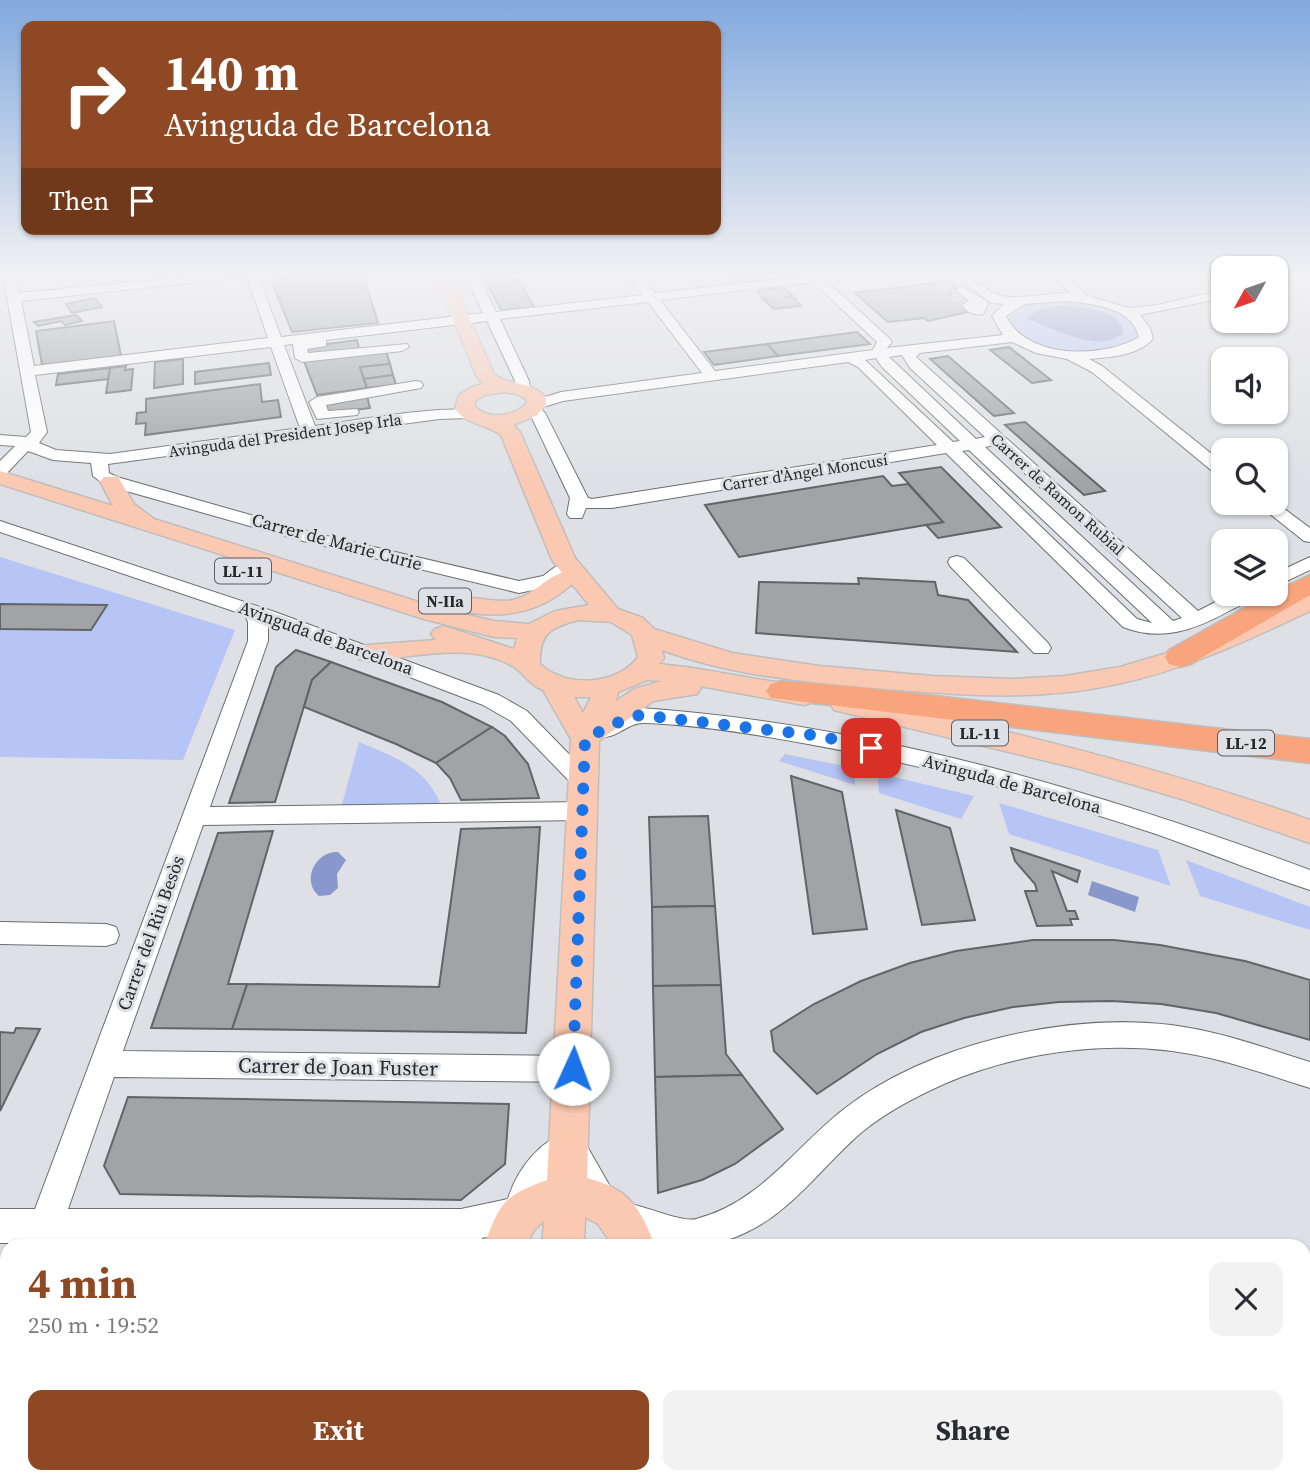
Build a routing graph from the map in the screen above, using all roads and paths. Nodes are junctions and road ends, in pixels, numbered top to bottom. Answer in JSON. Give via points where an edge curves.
{"nodes":[{"id":1,"x":23,"y":344,"type":"edge"},
{"id":2,"x":248,"y":344,"type":"edge"},
{"id":3,"x":276,"y":344,"type":"edge"},
{"id":4,"x":328,"y":344,"type":"edge"},
{"id":5,"x":377,"y":344,"type":"edge"},
{"id":6,"x":472,"y":344,"type":"edge"},
{"id":7,"x":505,"y":344,"type":"edge"},
{"id":8,"x":687,"y":344,"type":"edge"},
{"id":9,"x":884,"y":344,"type":"edge"},
{"id":10,"x":924,"y":344,"type":"edge"},
{"id":11,"x":958,"y":344,"type":"edge"},
{"id":12,"x":1033,"y":344,"type":"edge"},
{"id":13,"x":1139,"y":344,"type":"edge"},
{"id":14,"x":916,"y":349,"type":"junction"},
{"id":15,"x":881,"y":351,"type":"junction"},
{"id":16,"x":849,"y":357,"type":"junction"},
{"id":17,"x":1099,"y":363,"type":"junction"},
{"id":18,"x":28,"y":371,"type":"junction"},
{"id":19,"x":709,"y":373,"type":"junction"},
{"id":20,"x":489,"y":384,"type":"junction"},
{"id":21,"x":416,"y":385,"type":"dead end"},
{"id":22,"x":466,"y":408,"type":"junction"},
{"id":23,"x":521,"y":409,"type":"junction"},
{"id":24,"x":394,"y":415,"type":"junction"},
{"id":25,"x":307,"y":427,"type":"junction"},
{"id":26,"x":39,"y":432,"type":"joint"},
{"id":27,"x":0,"y":440,"type":"edge"},
{"id":28,"x":998,"y":440,"type":"junction"},
{"id":29,"x":972,"y":444,"type":"junction"},
{"id":30,"x":21,"y":447,"type":"junction"},
{"id":31,"x":949,"y":449,"type":"junction"},
{"id":32,"x":42,"y":452,"type":"joint"},
{"id":33,"x":1211,"y":461,"type":"edge"},
{"id":34,"x":107,"y":466,"type":"junction"},
{"id":35,"x":0,"y":470,"type":"edge"},
{"id":36,"x":0,"y":477,"type":"edge"},
{"id":37,"x":0,"y":493,"type":"edge"},
{"id":38,"x":578,"y":507,"type":"junction"},
{"id":39,"x":1281,"y":515,"type":"edge"},
{"id":40,"x":0,"y":526,"type":"edge"},
{"id":41,"x":166,"y":530,"type":"junction"},
{"id":42,"x":555,"y":537,"type":"junction"},
{"id":43,"x":1310,"y":537,"type":"edge"},
{"id":44,"x":957,"y":562,"type":"dead end"},
{"id":45,"x":1310,"y":563,"type":"edge"},
{"id":46,"x":563,"y":570,"type":"junction"},
{"id":47,"x":1288,"y":574,"type":"edge"},
{"id":48,"x":319,"y":577,"type":"junction"},
{"id":49,"x":1310,"y":583,"type":"edge"},
{"id":50,"x":1310,"y":602,"type":"edge"},
{"id":51,"x":1222,"y":606,"type":"edge"},
{"id":52,"x":253,"y":611,"type":"junction"},
{"id":53,"x":609,"y":614,"type":"junction"},
{"id":54,"x":565,"y":616,"type":"junction"},
{"id":55,"x":1195,"y":619,"type":"junction"},
{"id":56,"x":290,"y":624,"type":"junction"},
{"id":57,"x":1168,"y":627,"type":"junction"},
{"id":58,"x":535,"y":632,"type":"junction"},
{"id":59,"x":646,"y":635,"type":"junction"},
{"id":60,"x":258,"y":641,"type":"junction"},
{"id":61,"x":476,"y":644,"type":"junction"},
{"id":62,"x":1041,"y":648,"type":"dead end"},
{"id":63,"x":369,"y":653,"type":"junction"},
{"id":64,"x":1180,"y":657,"type":"junction"},
{"id":65,"x":528,"y":663,"type":"junction"},
{"id":66,"x":641,"y":671,"type":"junction"},
{"id":67,"x":554,"y":685,"type":"junction"},
{"id":68,"x":605,"y":689,"type":"junction"},
{"id":69,"x":782,"y":691,"type":"junction"},
{"id":70,"x":585,"y":739,"type":"junction"},
{"id":71,"x":1310,"y":751,"type":"edge"},
{"id":72,"x":584,"y":797,"type":"junction"},
{"id":73,"x":194,"y":816,"type":"junction"},
{"id":74,"x":1310,"y":832,"type":"edge"},
{"id":75,"x":1310,"y":880,"type":"edge"},
{"id":76,"x":0,"y":933,"type":"edge"},
{"id":77,"x":106,"y":935,"type":"dead end"},
{"id":78,"x":103,"y":1064,"type":"junction"},
{"id":79,"x":573,"y":1069,"type":"junction"},
{"id":80,"x":1310,"y":1075,"type":"edge"},
{"id":81,"x":569,"y":1145,"type":"junction"},
{"id":82,"x":606,"y":1215,"type":"edge"},
{"id":83,"x":0,"y":1226,"type":"edge"},
{"id":84,"x":45,"y":1226,"type":"junction"},
{"id":85,"x":514,"y":1229,"type":"edge"},
{"id":86,"x":465,"y":1236,"type":"edge"},
{"id":87,"x":573,"y":1239,"type":"edge"},
{"id":88,"x":680,"y":1239,"type":"edge"},
{"id":89,"x":691,"y":1239,"type":"edge"}],
"edges":[{"from":1,"to":18,"type":"street"},
{"from":2,"to":18,"type":"street"},
{"from":3,"to":25,"type":"street"},
{"from":4,"to":5,"type":"street","via":[[299,346],[302,358]]},
{"from":6,"to":20,"type":"main road"},
{"from":7,"to":23,"type":"street","via":[[523,381]]},
{"from":8,"to":19,"type":"street"},
{"from":9,"to":15,"type":"street"},
{"from":10,"to":15,"type":"street"},
{"from":11,"to":14,"type":"street"},
{"from":12,"to":17,"type":"street"},
{"from":13,"to":17,"type":"street"},
{"from":14,"to":15,"type":"street"},
{"from":14,"to":28,"type":"street","name":"Carrer de Ramon Rubial","via":[[908,357]]},
{"from":15,"to":16,"type":"street"},
{"from":15,"to":19,"type":"street"},
{"from":15,"to":29,"type":"street","name":"Carrer de Ramon Rubial","via":[[887,364]]},
{"from":16,"to":23,"type":"street","via":[[561,397]]},
{"from":16,"to":31,"type":"street","via":[[863,364]]},
{"from":17,"to":33,"type":"street"},
{"from":18,"to":26,"type":"street"},
{"from":19,"to":23,"type":"street","via":[[565,392]]},
{"from":20,"to":22,"type":"main road","via":[[471,394]]},
{"from":20,"to":23,"type":"main road"},
{"from":21,"to":24,"type":"street","via":[[317,402],[324,416],[388,407]]},
{"from":22,"to":23,"type":"main road"},
{"from":22,"to":24,"type":"street","name":"Avinguda del President Josep Irla"},
{"from":22,"to":34,"type":"street","name":"Avinguda del President Josep Irla"},
{"from":23,"to":38,"type":"street","via":[[537,413]]},
{"from":23,"to":42,"type":"main road"},
{"from":24,"to":25,"type":"street","name":"Avinguda del President Josep Irla"},
{"from":25,"to":34,"type":"street","name":"Avinguda del President Josep Irla"},
{"from":26,"to":30,"type":"street"},
{"from":27,"to":30,"type":"street"},
{"from":28,"to":29,"type":"street","name":"Carrer d'Àngel Moncusí"},
{"from":28,"to":55,"type":"street","name":"Carrer de Ramon Rubial"},
{"from":29,"to":31,"type":"street","name":"Carrer d'Àngel Moncusí"},
{"from":29,"to":57,"type":"street","name":"Carrer de Ramon Rubial"},
{"from":30,"to":32,"type":"street","name":"Avinguda del President Josep Irla"},
{"from":30,"to":35,"type":"street"},
{"from":31,"to":38,"type":"street","name":"Carrer d'Àngel Moncusí"},
{"from":31,"to":57,"type":"street","via":[[1130,623],[1144,628]]},
{"from":32,"to":34,"type":"street","name":"Avinguda del President Josep Irla"},
{"from":34,"to":41,"type":"main road","via":[[131,514]]},
{"from":34,"to":46,"type":"street","name":"Carrer de Marie Curie","via":[[309,537],[519,587],[549,581]]},
{"from":36,"to":41,"type":"main road","number":"LL-11"},
{"from":37,"to":61,"type":"main road","number":"LL-11"},
{"from":38,"to":42,"type":"street"},
{"from":39,"to":43,"type":"street"},
{"from":40,"to":52,"type":"street","name":"Avinguda de Barcelona"},
{"from":41,"to":48,"type":"main road","number":"LL-11"},
{"from":42,"to":46,"type":"main road"},
{"from":44,"to":62,"type":"street"},
{"from":45,"to":47,"type":"street"},
{"from":46,"to":48,"type":"main road","number":"N-IIa","via":[[528,605],[500,610]]},
{"from":46,"to":53,"type":"main road"},
{"from":46,"to":54,"type":"main road"},
{"from":48,"to":58,"type":"main road","number":"LL-11","via":[[436,615],[494,629]]},
{"from":49,"to":64,"type":"highway"},
{"from":50,"to":64,"type":"main road"},
{"from":51,"to":55,"type":"street"},
{"from":52,"to":56,"type":"street","name":"Avinguda de Barcelona"},
{"from":52,"to":60,"type":"street","name":"Carrer del Riu Besòs"},
{"from":53,"to":54,"type":"main road"},
{"from":53,"to":59,"type":"main road","via":[[631,622]]},
{"from":54,"to":58,"type":"main road"},
{"from":55,"to":57,"type":"street"},
{"from":56,"to":60,"type":"street"},
{"from":56,"to":63,"type":"street","name":"Avinguda de Barcelona"},
{"from":58,"to":65,"type":"main road","via":[[526,648]]},
{"from":59,"to":64,"type":"main road","via":[[690,653],[739,665],[940,684],[1044,686],[1091,681]]},
{"from":59,"to":66,"type":"main road","via":[[650,653]]},
{"from":60,"to":73,"type":"street","name":"Carrer del Riu Besòs"},
{"from":61,"to":63,"type":"main road"},
{"from":61,"to":65,"type":"main road","number":"LL-11"},
{"from":63,"to":72,"type":"street","name":"Avinguda de Barcelona","via":[[506,708],[536,731]]},
{"from":65,"to":67,"type":"main road","number":"LL-11","via":[[537,676]]},
{"from":66,"to":68,"type":"main road"},
{"from":66,"to":69,"type":"main road","number":"LL-11"},
{"from":67,"to":68,"type":"main road"},
{"from":67,"to":70,"type":"main road"},
{"from":68,"to":70,"type":"main road"},
{"from":69,"to":70,"type":"main road","via":[[650,691],[622,707]]},
{"from":69,"to":71,"type":"highway","number":"LL-12"},
{"from":69,"to":74,"type":"main road","number":"LL-11","via":[[946,725],[1124,771]]},
{"from":70,"to":72,"type":"main road"},
{"from":70,"to":75,"type":"street","name":"Avinguda de Barcelona","via":[[641,715],[820,736],[1003,778],[1220,845]]},
{"from":72,"to":73,"type":"street"},
{"from":72,"to":79,"type":"main road"},
{"from":73,"to":78,"type":"street","name":"Carrer del Riu Besòs"},
{"from":76,"to":77,"type":"street"},
{"from":78,"to":79,"type":"street","name":"Carrer de Joan Fuster"},
{"from":78,"to":84,"type":"street","name":"Carrer del Riu Besòs"},
{"from":79,"to":81,"type":"main road"},
{"from":80,"to":89,"type":"street","via":[[1217,1046],[1132,1034],[1005,1050],[930,1076],[882,1101],[751,1213]]},
{"from":81,"to":82,"type":"main road"},
{"from":81,"to":85,"type":"street","via":[[531,1183],[522,1197]]},
{"from":82,"to":85,"type":"main road","via":[[538,1203]]},
{"from":82,"to":87,"type":"main road"},
{"from":82,"to":88,"type":"street"},
{"from":83,"to":84,"type":"street"},
{"from":84,"to":86,"type":"street"},
{"from":85,"to":86,"type":"street"}]}
